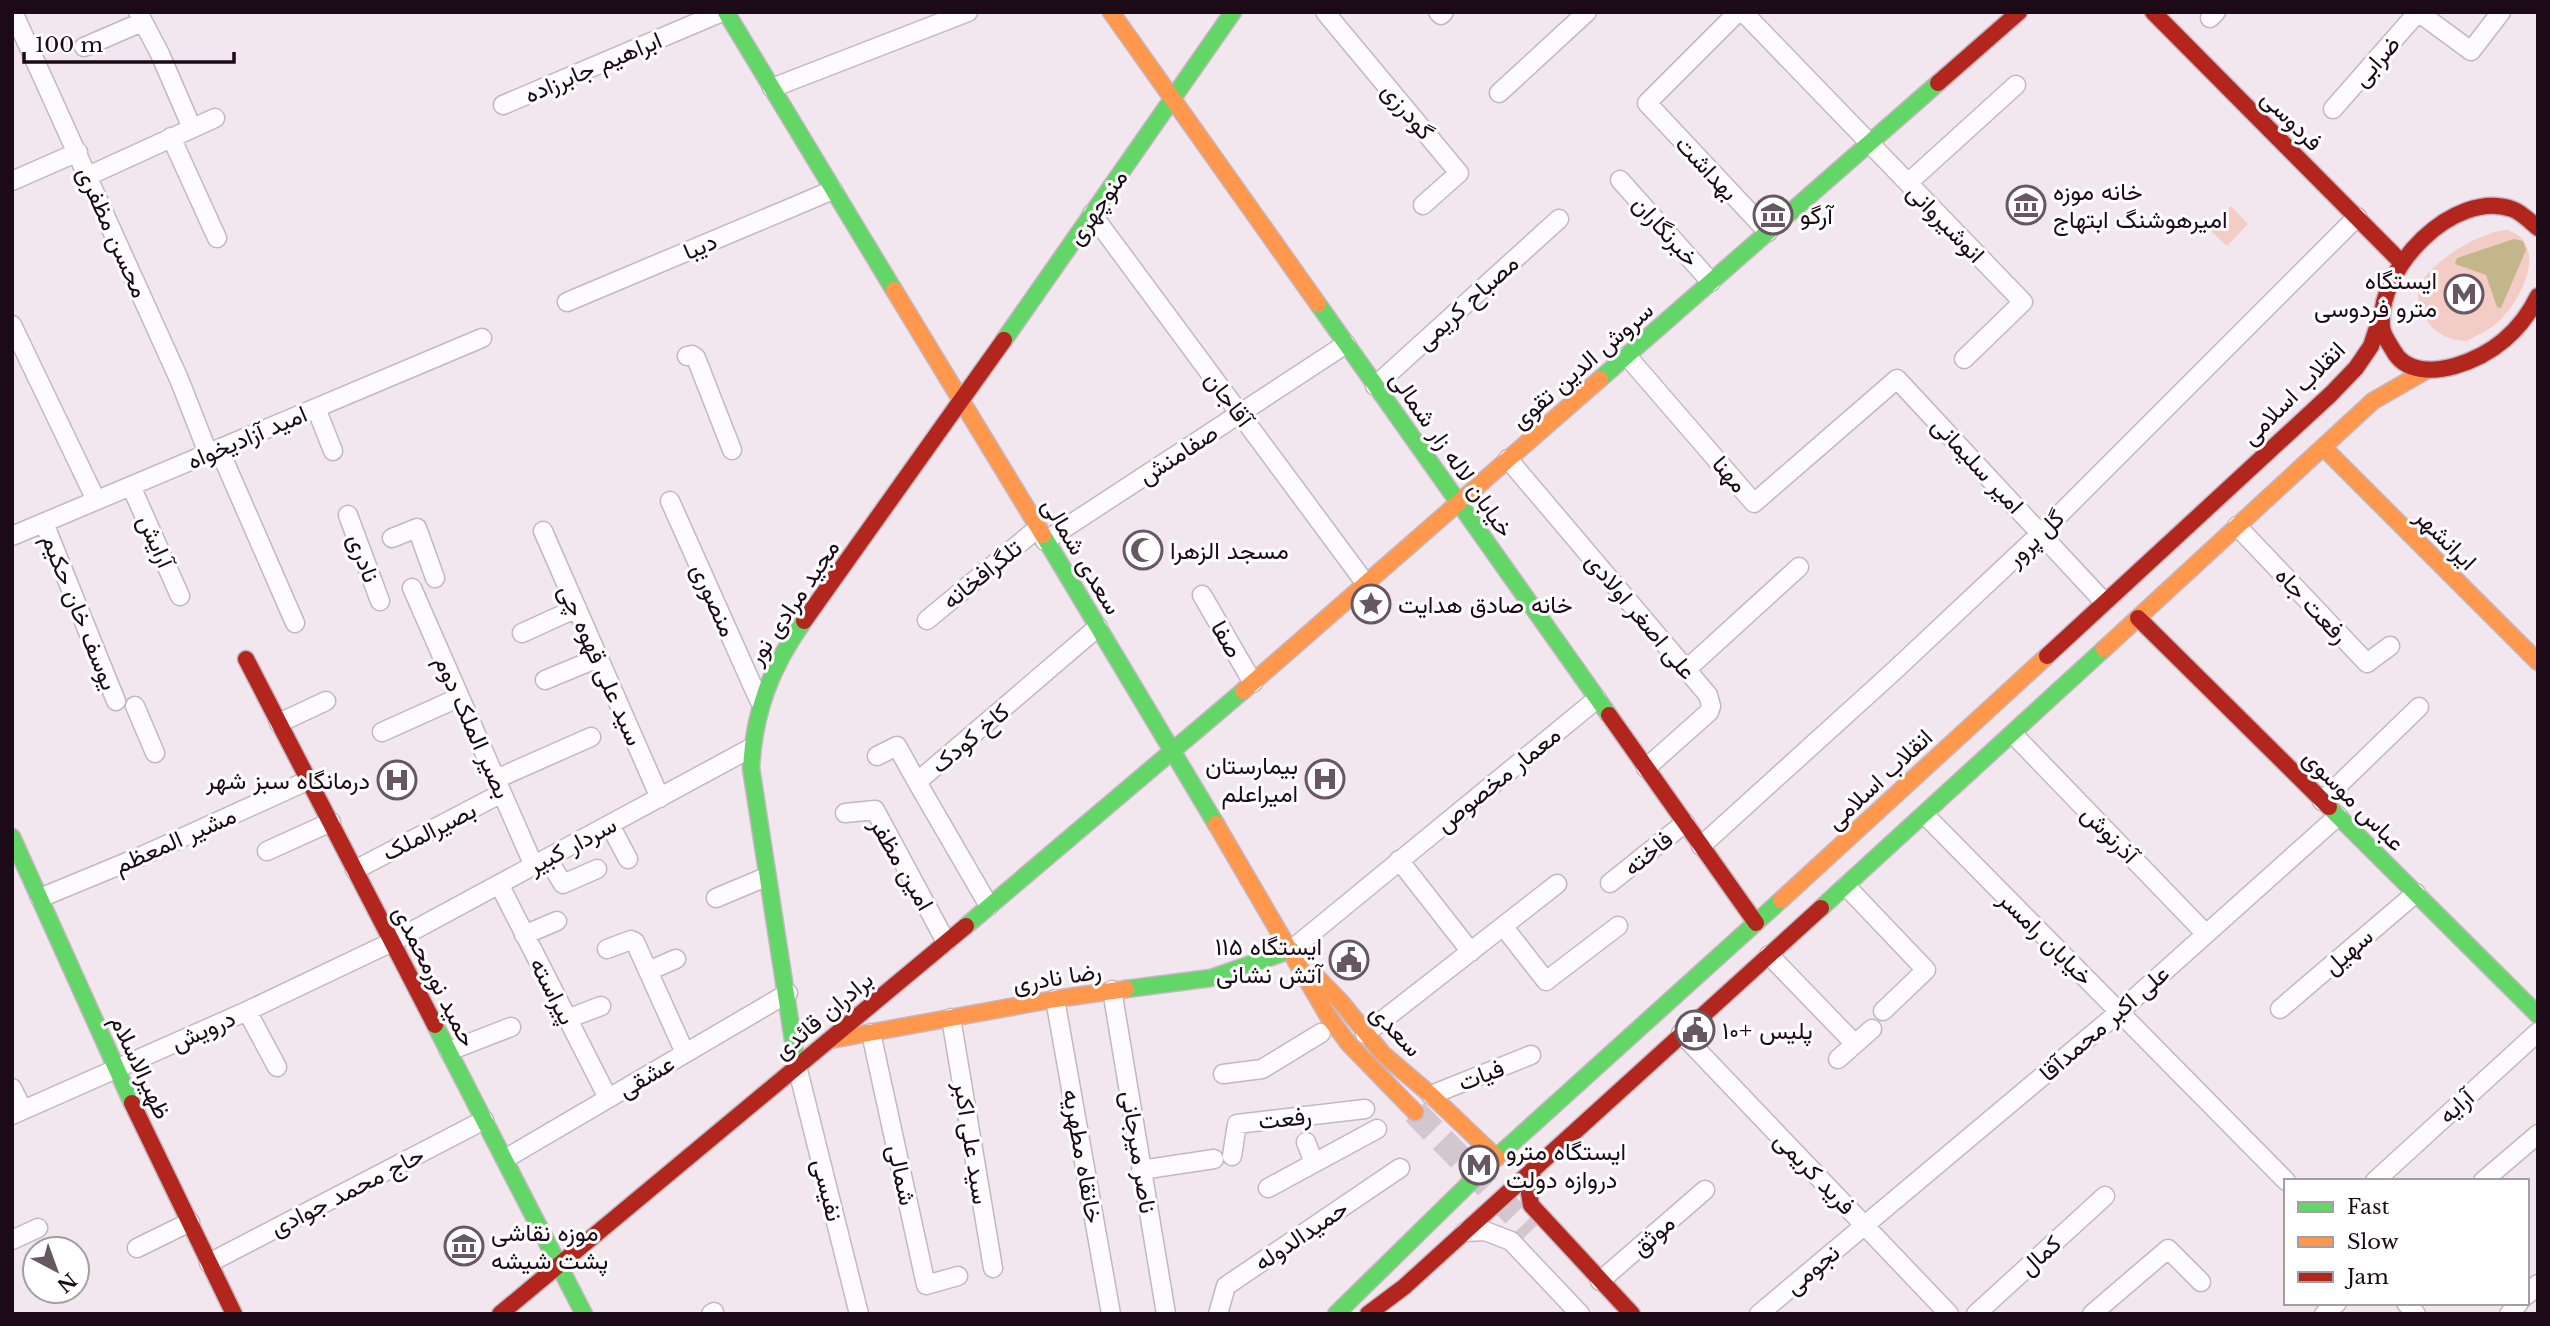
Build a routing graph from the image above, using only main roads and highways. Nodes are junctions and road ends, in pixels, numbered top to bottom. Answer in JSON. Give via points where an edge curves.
{"nodes":[{"id":1,"x":724,"y":12,"type":"edge"},
{"id":2,"x":1111,"y":12,"type":"edge"},
{"id":3,"x":1233,"y":12,"type":"edge"},
{"id":4,"x":2020,"y":12,"type":"edge"},
{"id":5,"x":2152,"y":12,"type":"edge"},
{"id":6,"x":1171,"y":98,"type":"junction"},
{"id":7,"x":2528,"y":199,"type":"dead end"},
{"id":8,"x":2510,"y":206,"type":"junction"},
{"id":9,"x":2538,"y":228,"type":"edge"},
{"id":10,"x":2400,"y":261,"type":"junction"},
{"id":11,"x":2538,"y":296,"type":"edge"},
{"id":12,"x":2382,"y":313,"type":"junction"},
{"id":13,"x":2427,"y":370,"type":"junction"},
{"id":14,"x":961,"y":402,"type":"junction"},
{"id":15,"x":2323,"y":447,"type":"junction"},
{"id":16,"x":1458,"y":503,"type":"junction"},
{"id":17,"x":2138,"y":618,"type":"junction"},
{"id":18,"x":246,"y":659,"type":"dead end"},
{"id":19,"x":2538,"y":662,"type":"edge"},
{"id":20,"x":1174,"y":752,"type":"junction"},
{"id":21,"x":13,"y":839,"type":"edge"},
{"id":22,"x":1756,"y":923,"type":"junction"},
{"id":23,"x":1291,"y":950,"type":"junction"},
{"id":24,"x":1296,"y":982,"type":"dead end"},
{"id":25,"x":2534,"y":1005,"type":"edge"},
{"id":26,"x":828,"y":1041,"type":"junction"},
{"id":27,"x":797,"y":1066,"type":"junction"},
{"id":28,"x":1415,"y":1112,"type":"tunnel mouth"},
{"id":29,"x":1497,"y":1158,"type":"junction"},
{"id":30,"x":1533,"y":1169,"type":"junction"},
{"id":31,"x":1385,"y":1263,"type":"junction"},
{"id":32,"x":559,"y":1265,"type":"junction"},
{"id":33,"x":1592,"y":1283,"type":"junction"},
{"id":34,"x":1404,"y":1287,"type":"junction"},
{"id":35,"x":234,"y":1314,"type":"edge"},
{"id":36,"x":500,"y":1314,"type":"edge"},
{"id":37,"x":584,"y":1314,"type":"edge"},
{"id":38,"x":1320,"y":1314,"type":"edge"},
{"id":39,"x":1336,"y":1314,"type":"edge"},
{"id":40,"x":1368,"y":1314,"type":"edge"},
{"id":41,"x":1376,"y":1314,"type":"edge"},
{"id":42,"x":1611,"y":1314,"type":"edge"},
{"id":43,"x":1632,"y":1314,"type":"edge"}],
"edges":[{"from":1,"to":14,"type":"main road","name":"سعدی شمالی"},
{"from":2,"to":6,"type":"main road","name":"خیابان لاله زار شمالی"},
{"from":3,"to":6,"type":"main road","name":"منوچهری"},
{"from":4,"to":16,"type":"main road","name":"سروش الدین تقوی"},
{"from":5,"to":10,"type":"main road","name":"فردوسی"},
{"from":6,"to":14,"type":"main road","name":"منوچهری"},
{"from":6,"to":16,"type":"main road","name":"خیابان لاله زار شمالی"},
{"from":7,"to":8,"type":"main road"},
{"from":8,"to":9,"type":"main road"},
{"from":8,"to":10,"type":"main road","via":[[2483,206],[2458,215],[2425,236]]},
{"from":10,"to":12,"type":"main road","name":"انقلاب اسلامی"},
{"from":11,"to":13,"type":"main road","via":[[2527,327],[2479,356]]},
{"from":12,"to":13,"type":"main road","via":[[2384,337],[2395,355],[2413,368]]},
{"from":12,"to":22,"type":"main road","name":"انقلاب اسلامی","via":[[2371,346],[2356,368]]},
{"from":13,"to":15,"type":"main road","via":[[2373,401]]},
{"from":14,"to":20,"type":"main road","name":"سعدی شمالی"},
{"from":14,"to":27,"type":"main road","name":"مجید مرادی نور","via":[[785,647],[759,700],[751,748],[753,789]]},
{"from":15,"to":17,"type":"main road"},
{"from":15,"to":19,"type":"main road","name":"ایرانشهر"},
{"from":16,"to":20,"type":"main road","name":"سروش الدین تقوی"},
{"from":16,"to":22,"type":"main road","name":"خیابان لاله زار شمالی"},
{"from":17,"to":25,"type":"main road","name":"عباس موسوی"},
{"from":17,"to":30,"type":"main road"},
{"from":18,"to":32,"type":"main road","name":"حمید نورمحمدی"},
{"from":20,"to":23,"type":"main road","name":"سعدی شمالی"},
{"from":20,"to":26,"type":"main road","name":"برادران قائدی"},
{"from":21,"to":35,"type":"main road","name":"ظهیرالاسلام"},
{"from":22,"to":29,"type":"main road","name":"انقلاب اسلامی"},
{"from":23,"to":24,"type":"main road"},
{"from":23,"to":26,"type":"main road","name":"رضا نادری","via":[[1211,978],[1055,999]]},
{"from":23,"to":28,"type":"main road","name":"سعدی شمالی","via":[[1342,1035]]},
{"from":23,"to":29,"type":"main road","name":"سعدی","via":[[1383,1054]]},
{"from":26,"to":27,"type":"main road","name":"برادران قائدی"},
{"from":27,"to":32,"type":"main road","name":"برادران قائدی"},
{"from":29,"to":31,"type":"main road","name":"انقلاب اسلامی"},
{"from":30,"to":33,"type":"main road","via":[[1531,1205]]},
{"from":30,"to":34,"type":"main road"},
{"from":31,"to":38,"type":"main road","name":"انقلاب اسلامی"},
{"from":31,"to":39,"type":"main road","name":"انقلاب اسلامی"},
{"from":32,"to":36,"type":"main road","name":"برادران قائدی"},
{"from":32,"to":37,"type":"main road","name":"حمید نورمحمدی"},
{"from":33,"to":42,"type":"main road"},
{"from":33,"to":43,"type":"main road"},
{"from":34,"to":40,"type":"main road"},
{"from":34,"to":41,"type":"main road"}]}
